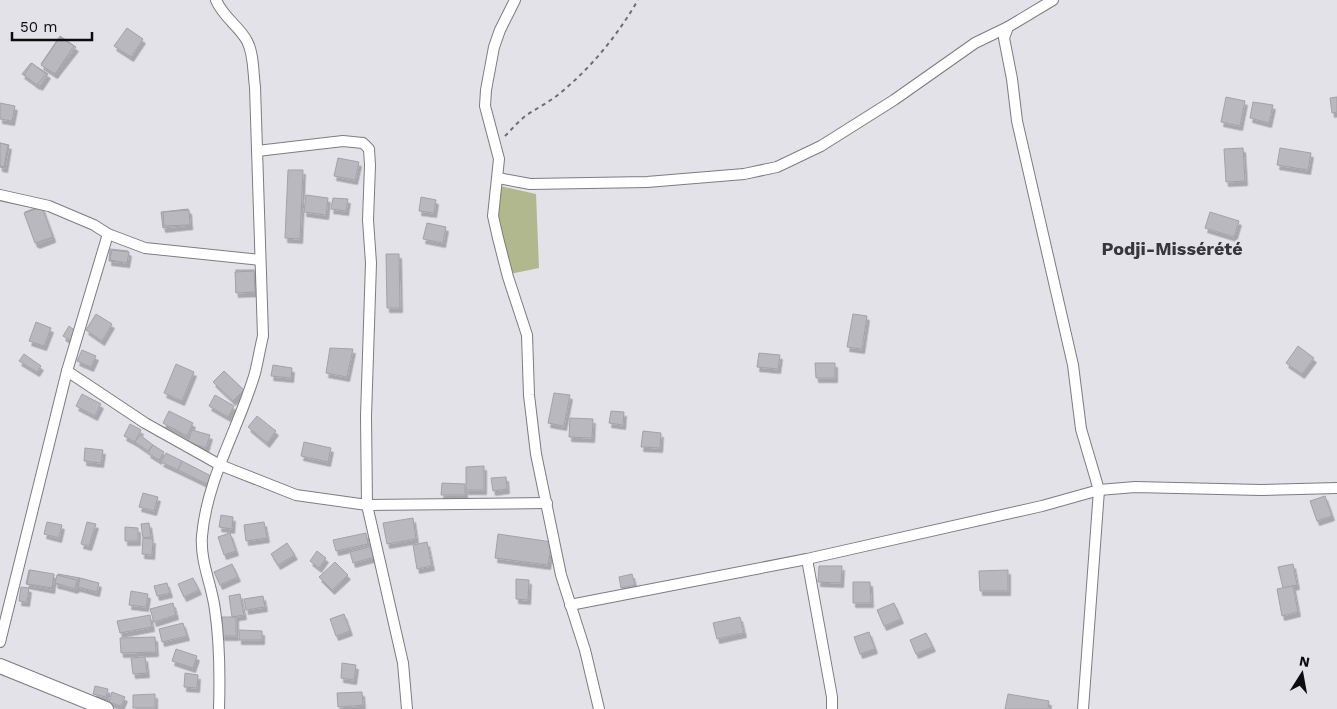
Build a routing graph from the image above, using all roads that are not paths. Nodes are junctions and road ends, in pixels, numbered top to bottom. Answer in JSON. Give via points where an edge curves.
{"nodes":[{"id":1,"x":216,"y":0,"type":"edge"},
{"id":2,"x":515,"y":0,"type":"edge"},
{"id":3,"x":1053,"y":0,"type":"edge"},
{"id":4,"x":1008,"y":27,"type":"junction"},
{"id":5,"x":256,"y":151,"type":"junction"},
{"id":6,"x":498,"y":178,"type":"junction"},
{"id":7,"x":0,"y":195,"type":"edge"},
{"id":8,"x":108,"y":234,"type":"junction"},
{"id":9,"x":260,"y":260,"type":"junction"},
{"id":10,"x":67,"y":371,"type":"junction"},
{"id":11,"x":220,"y":465,"type":"junction"},
{"id":12,"x":1337,"y":488,"type":"edge"},
{"id":13,"x":1099,"y":490,"type":"junction"},
{"id":14,"x":547,"y":503,"type":"junction"},
{"id":15,"x":367,"y":505,"type":"junction"},
{"id":16,"x":807,"y":558,"type":"junction"},
{"id":17,"x":570,"y":605,"type":"junction"},
{"id":18,"x":0,"y":642,"type":"edge"},
{"id":19,"x":0,"y":666,"type":"edge"},
{"id":20,"x":106,"y":709,"type":"edge"},
{"id":21,"x":219,"y":709,"type":"edge"},
{"id":22,"x":407,"y":709,"type":"edge"},
{"id":23,"x":599,"y":709,"type":"edge"},
{"id":24,"x":832,"y":709,"type":"edge"},
{"id":25,"x":1083,"y":709,"type":"edge"}],
"edges":[{"from":1,"to":5,"type":"street","via":[[250,50],[255,88]]},
{"from":2,"to":6,"type":"street","via":[[494,47],[486,90],[485,106],[499,159]]},
{"from":3,"to":4,"type":"street"},
{"from":4,"to":6,"type":"street","via":[[974,43],[894,100],[821,146],[777,167],[744,174],[647,182],[530,184]]},
{"from":4,"to":13,"type":"street","via":[[1004,38],[1017,121],[1074,365],[1081,429]]},
{"from":5,"to":9,"type":"street"},
{"from":5,"to":15,"type":"street","via":[[343,141],[364,143],[368,149],[371,263]]},
{"from":6,"to":14,"type":"street","via":[[494,216],[508,277],[527,335],[529,395],[536,454]]},
{"from":7,"to":8,"type":"street","via":[[49,206]]},
{"from":8,"to":9,"type":"street","via":[[144,248]]},
{"from":8,"to":10,"type":"street"},
{"from":9,"to":11,"type":"street","via":[[263,336],[255,374]]},
{"from":10,"to":11,"type":"street","via":[[145,423]]},
{"from":10,"to":18,"type":"street"},
{"from":11,"to":15,"type":"street","via":[[296,494]]},
{"from":11,"to":21,"type":"street","via":[[206,507],[201,553],[216,617]]},
{"from":12,"to":13,"type":"street","via":[[1135,487]]},
{"from":13,"to":16,"type":"street","via":[[1042,506]]},
{"from":13,"to":25,"type":"street"},
{"from":14,"to":15,"type":"street"},
{"from":14,"to":17,"type":"street"},
{"from":15,"to":22,"type":"street","via":[[403,663]]},
{"from":16,"to":17,"type":"street"},
{"from":16,"to":24,"type":"street"},
{"from":17,"to":23,"type":"street"},
{"from":19,"to":20,"type":"street"}]}
